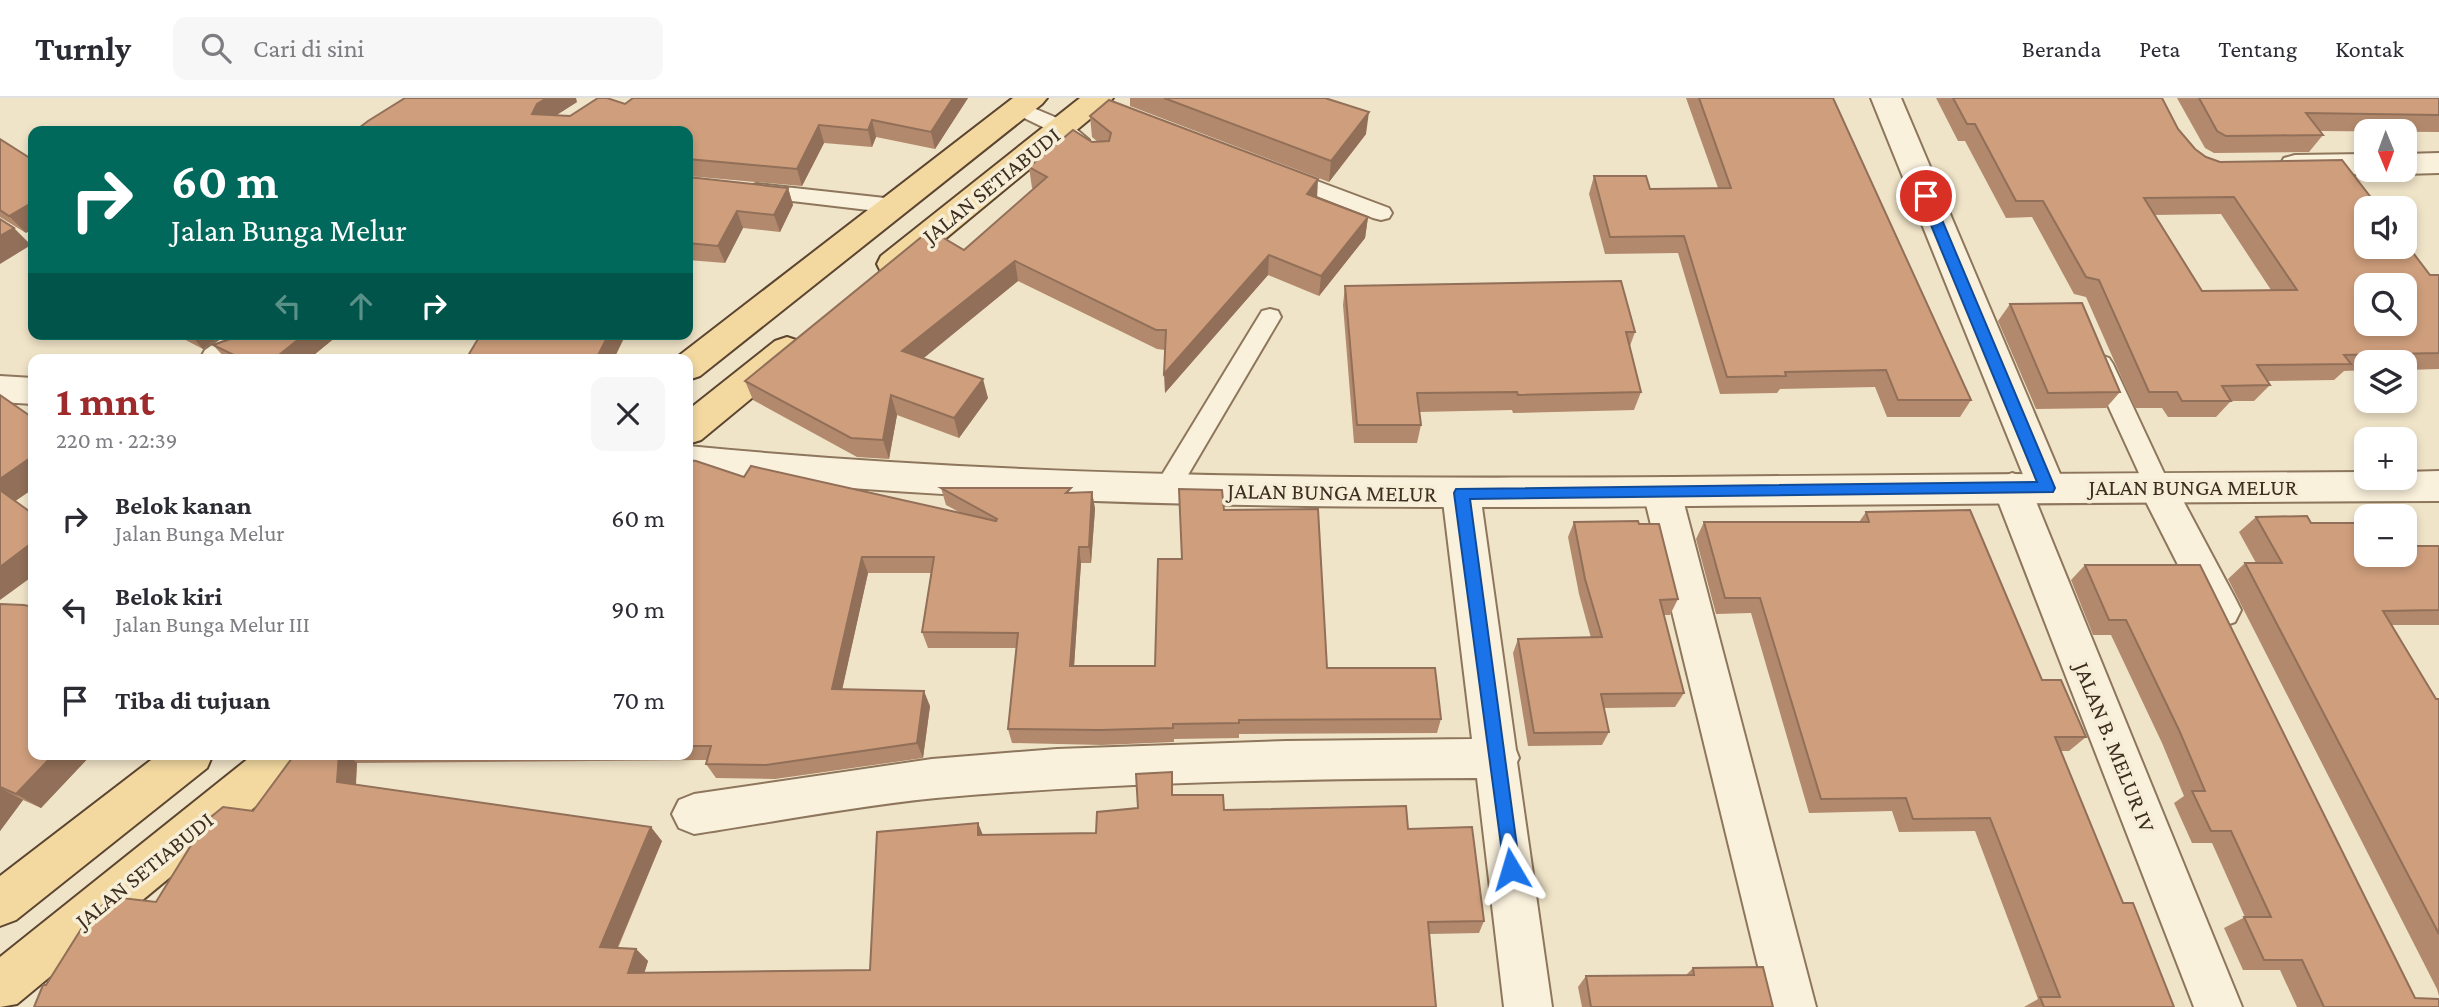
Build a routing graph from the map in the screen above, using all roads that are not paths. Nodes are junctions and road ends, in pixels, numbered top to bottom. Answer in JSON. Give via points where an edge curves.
{"nodes":[{"id":1,"x":1886,"y":98,"type":"edge"},
{"id":2,"x":1026,"y":103,"type":"edge"},
{"id":3,"x":1103,"y":104,"type":"edge"},
{"id":4,"x":1062,"y":128,"type":"junction"},
{"id":5,"x":1091,"y":148,"type":"edge"},
{"id":6,"x":2439,"y":163,"type":"edge"},
{"id":7,"x":2354,"y":164,"type":"edge"},
{"id":8,"x":2417,"y":164,"type":"edge"},
{"id":9,"x":2270,"y":165,"type":"edge"},
{"id":10,"x":1269,"y":170,"type":"edge"},
{"id":11,"x":730,"y":188,"type":"edge"},
{"id":12,"x":894,"y":206,"type":"junction"},
{"id":13,"x":1381,"y":213,"type":"dead end"},
{"id":14,"x":869,"y":283,"type":"edge"},
{"id":15,"x":1270,"y":317,"type":"dead end"},
{"id":16,"x":805,"y":335,"type":"edge"},
{"id":17,"x":244,"y":340,"type":"edge"},
{"id":18,"x":2092,"y":341,"type":"edge"},
{"id":19,"x":224,"y":354,"type":"edge"},
{"id":20,"x":693,"y":363,"type":"edge"},
{"id":21,"x":0,"y":389,"type":"edge"},
{"id":22,"x":28,"y":391,"type":"edge"},
{"id":23,"x":693,"y":426,"type":"edge"},
{"id":24,"x":693,"y":460,"type":"edge"},
{"id":25,"x":2439,"y":486,"type":"edge"},
{"id":26,"x":2030,"y":488,"type":"junction"},
{"id":27,"x":2158,"y":488,"type":"junction"},
{"id":28,"x":1166,"y":490,"type":"junction"},
{"id":29,"x":1661,"y":492,"type":"junction"},
{"id":30,"x":1461,"y":493,"type":"junction"},
{"id":31,"x":2241,"y":650,"type":"edge"},
{"id":32,"x":1498,"y":758,"type":"junction"},
{"id":33,"x":184,"y":760,"type":"edge"},
{"id":34,"x":280,"y":760,"type":"edge"},
{"id":35,"x":694,"y":814,"type":"dead end"},
{"id":36,"x":0,"y":904,"type":"edge"},
{"id":37,"x":0,"y":987,"type":"edge"},
{"id":38,"x":1528,"y":1007,"type":"edge"},
{"id":39,"x":1792,"y":1007,"type":"edge"},
{"id":40,"x":2218,"y":1007,"type":"edge"}],
"edges":[{"from":1,"to":26,"type":"street","name":"JALAN B. MELUR IV"},
{"from":2,"to":4,"type":"lane"},
{"from":2,"to":12,"type":"main road","name":"JALAN SETIABUDI"},
{"from":3,"to":4,"type":"main road","name":"JALAN SETIABUDI"},
{"from":4,"to":5,"type":"lane"},
{"from":4,"to":14,"type":"main road","name":"JALAN SETIABUDI"},
{"from":6,"to":8,"type":"street"},
{"from":7,"to":9,"type":"street"},
{"from":10,"to":13,"type":"lane"},
{"from":11,"to":12,"type":"lane"},
{"from":12,"to":20,"type":"main road","name":"JALAN SETIABUDI"},
{"from":15,"to":28,"type":"lane"},
{"from":16,"to":23,"type":"main road"},
{"from":17,"to":19,"type":"street"},
{"from":18,"to":27,"type":"lane"},
{"from":21,"to":22,"type":"street"},
{"from":24,"to":28,"type":"street","name":"JALAN BUNGA MELUR"},
{"from":25,"to":27,"type":"street","name":"JALAN BUNGA MELUR"},
{"from":26,"to":27,"type":"street","name":"JALAN BUNGA MELUR"},
{"from":26,"to":29,"type":"street","name":"JALAN BUNGA MELUR"},
{"from":26,"to":40,"type":"street","name":"JALAN B. MELUR IV"},
{"from":27,"to":31,"type":"street"},
{"from":28,"to":30,"type":"street","name":"JALAN BUNGA MELUR"},
{"from":29,"to":30,"type":"street","name":"JALAN BUNGA MELUR"},
{"from":29,"to":39,"type":"street"},
{"from":30,"to":32,"type":"street"},
{"from":32,"to":35,"type":"street","via":[[1057,769],[932,779]]},
{"from":32,"to":38,"type":"street"},
{"from":33,"to":36,"type":"main road"},
{"from":34,"to":37,"type":"main road","name":"JALAN SETIABUDI"}]}
